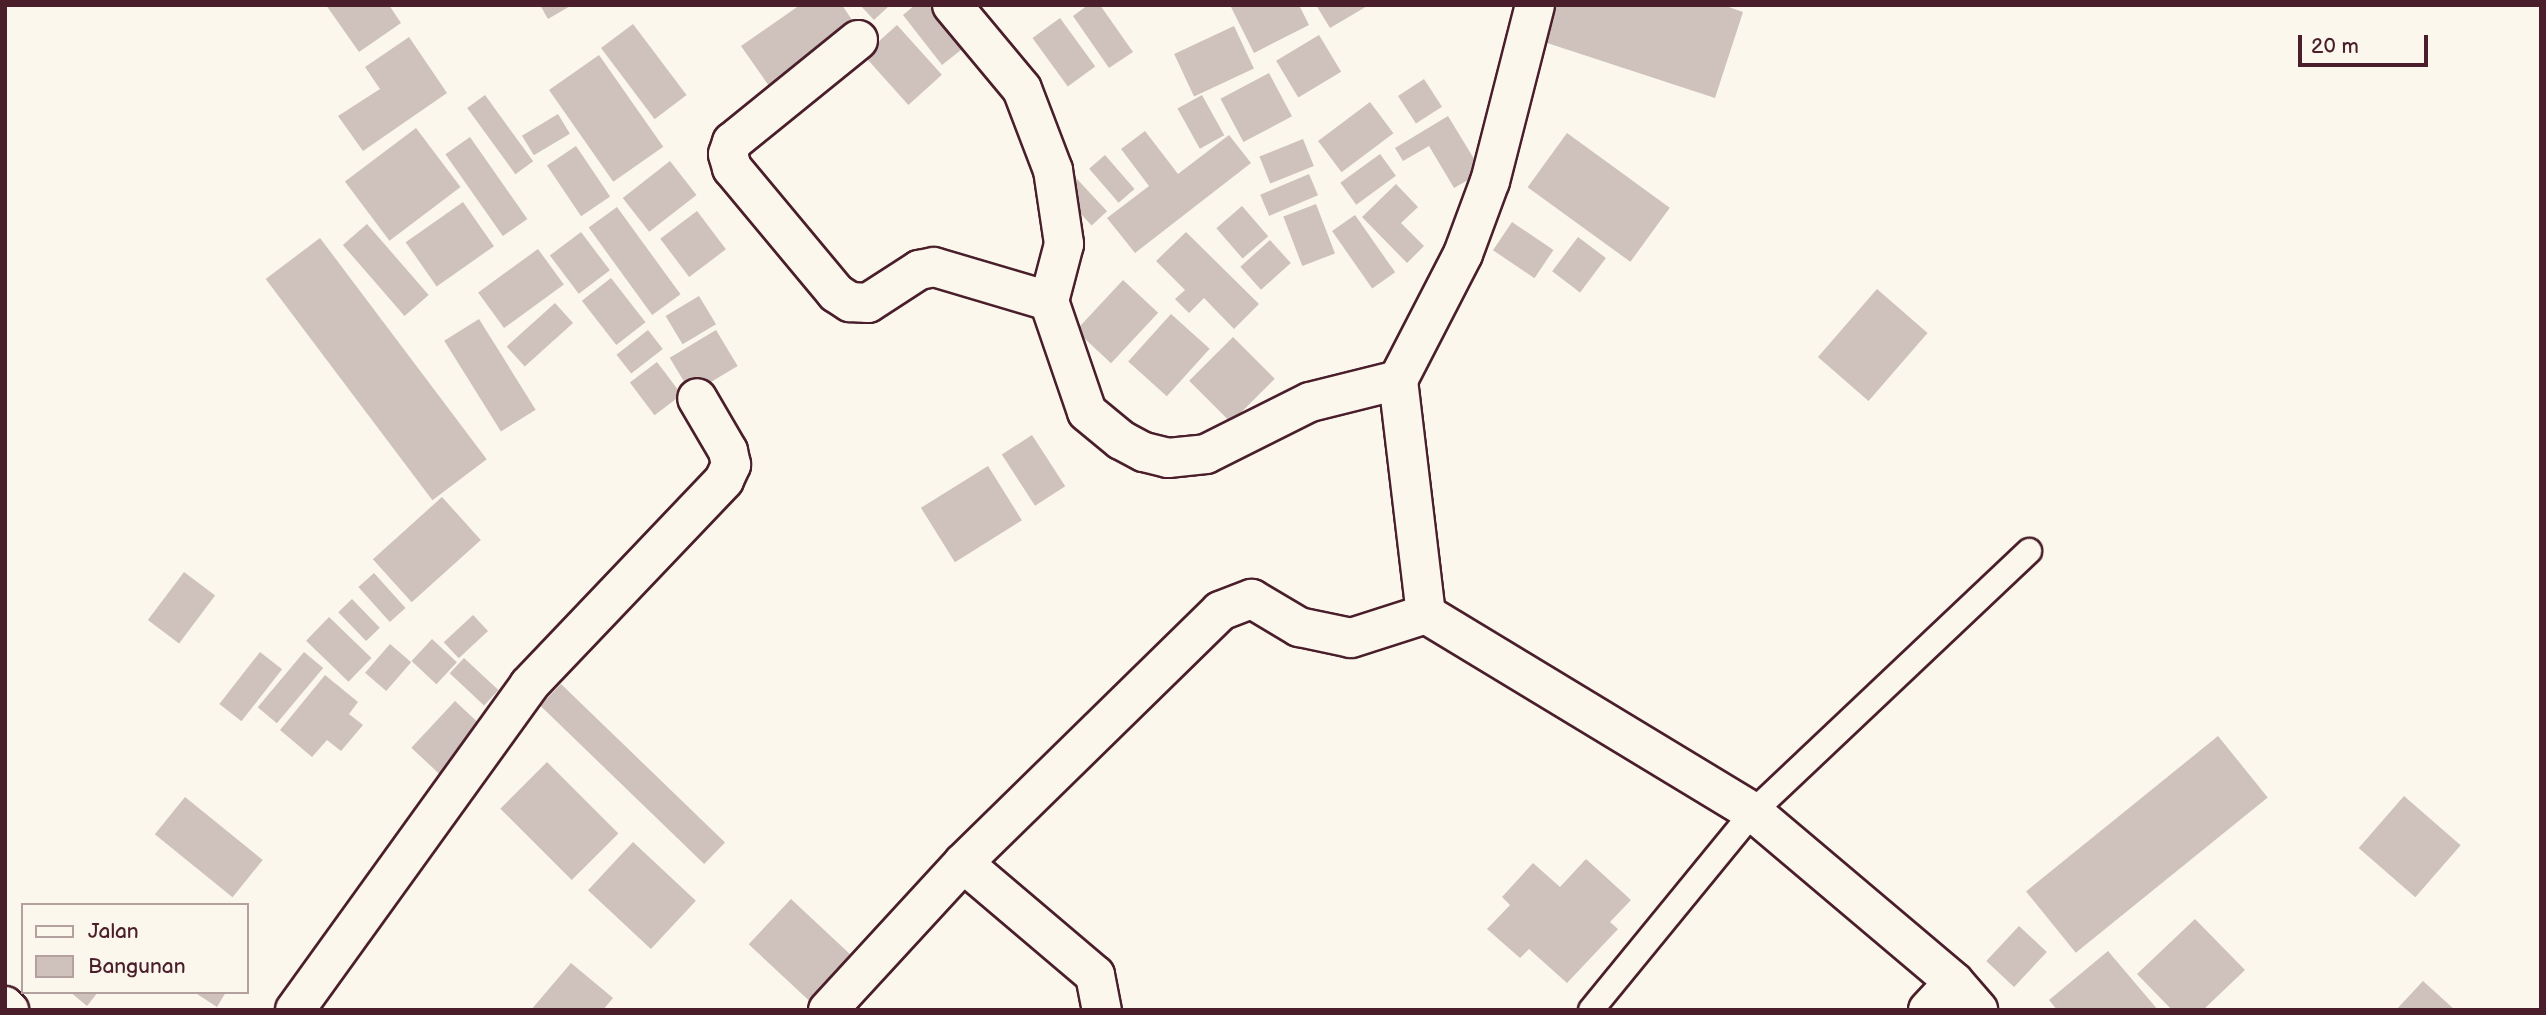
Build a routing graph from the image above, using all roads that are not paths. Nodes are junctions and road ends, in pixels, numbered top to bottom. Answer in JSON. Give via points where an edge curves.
{"nodes":[{"id":1,"x":952,"y":5,"type":"edge"},
{"id":2,"x":1535,"y":5,"type":"edge"},
{"id":3,"x":858,"y":40,"type":"dead end"},
{"id":4,"x":1049,"y":301,"type":"junction"},
{"id":5,"x":1398,"y":380,"type":"junction"},
{"id":6,"x":697,"y":398,"type":"dead end"},
{"id":7,"x":2029,"y":551,"type":"dead end"},
{"id":8,"x":1426,"y":614,"type":"junction"},
{"id":9,"x":1754,"y":812,"type":"junction"},
{"id":10,"x":963,"y":863,"type":"junction"},
{"id":11,"x":1966,"y":996,"type":"edge"},
{"id":12,"x":5,"y":1006,"type":"edge"},
{"id":13,"x":9,"y":1010,"type":"edge"},
{"id":14,"x":295,"y":1010,"type":"edge"},
{"id":15,"x":828,"y":1010,"type":"edge"},
{"id":16,"x":1102,"y":1010,"type":"edge"},
{"id":17,"x":1591,"y":1010,"type":"edge"},
{"id":18,"x":1928,"y":1010,"type":"edge"}],
"edges":[{"from":1,"to":4,"type":"street","via":[[1022,89],[1053,170],[1064,244]]},
{"from":2,"to":5,"type":"street","via":[[1481,205],[1463,254]]},
{"from":3,"to":4,"type":"street","via":[[732,142],[728,154],[733,168],[836,293],[850,302],[868,303],[919,270],[934,267]]},
{"from":4,"to":5,"type":"street","via":[[1087,412],[1121,440],[1168,458],[1206,454],[1310,402]]},
{"from":5,"to":8,"type":"street"},
{"from":6,"to":14,"type":"street","via":[[728,451],[731,465],[724,480],[529,685]]},
{"from":7,"to":9,"type":"lane"},
{"from":8,"to":9,"type":"street"},
{"from":8,"to":10,"type":"street","via":[[1351,638],[1299,627],[1252,599],[1236,602],[1168,658],[1107,725]]},
{"from":9,"to":11,"type":"street"},
{"from":9,"to":17,"type":"lane"},
{"from":10,"to":15,"type":"street"},
{"from":10,"to":16,"type":"street","via":[[1095,975]]},
{"from":11,"to":18,"type":"street"},
{"from":12,"to":13,"type":"street"}]}
